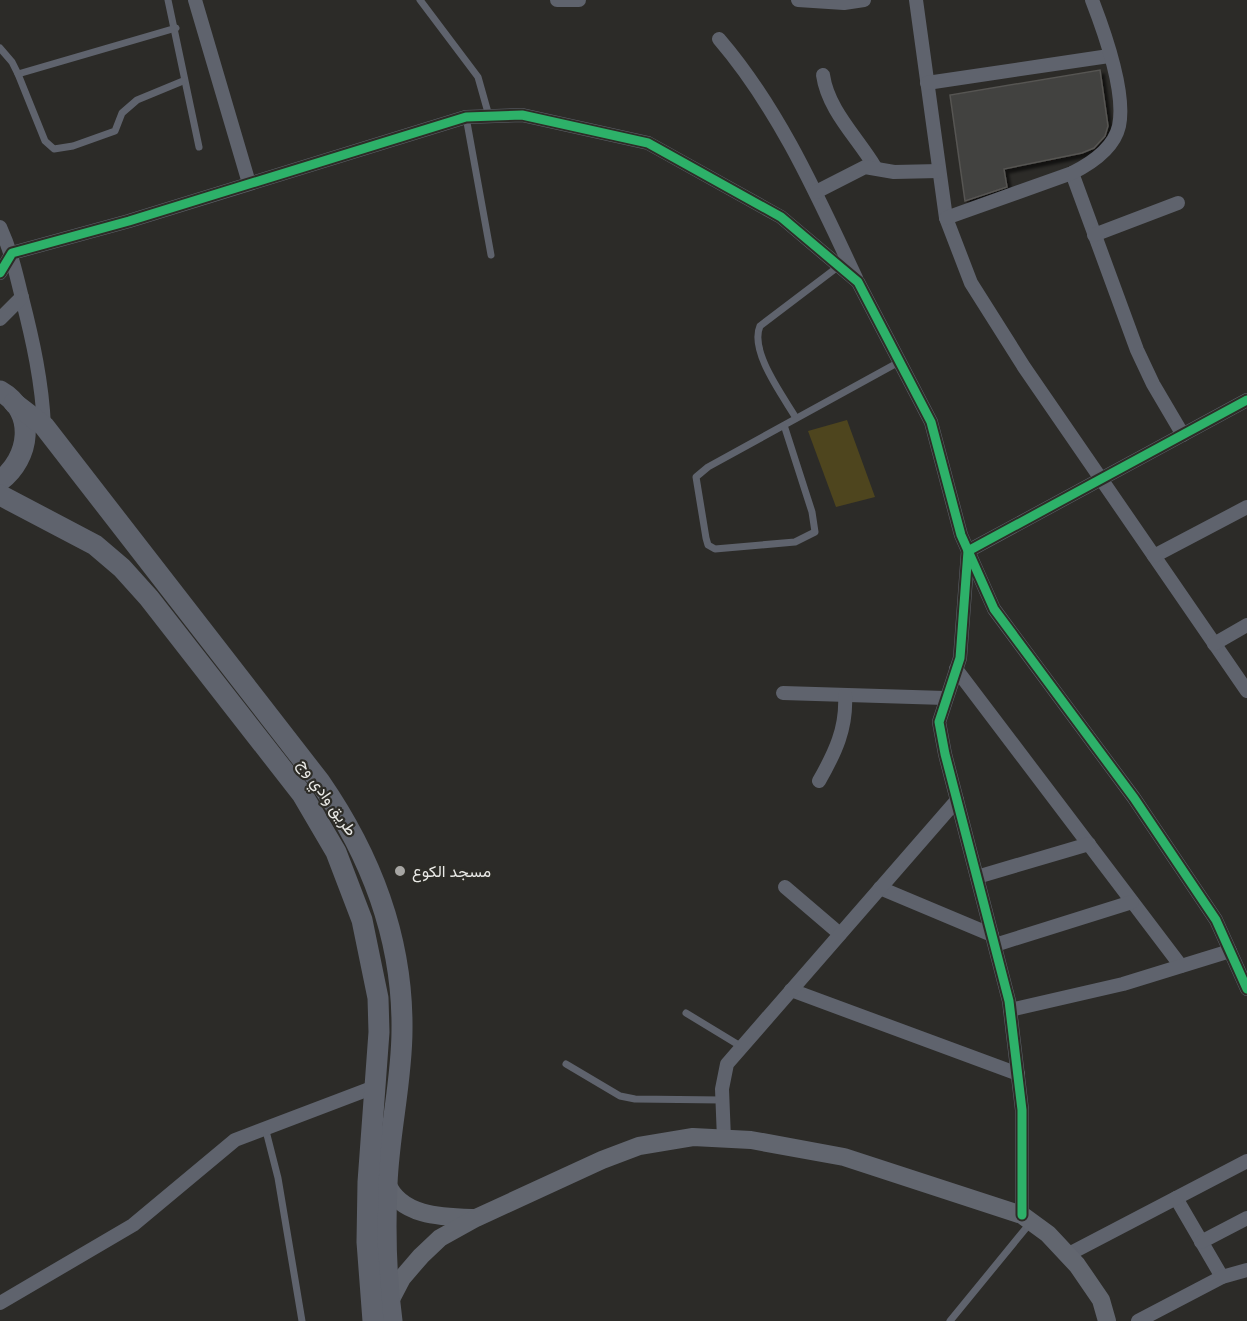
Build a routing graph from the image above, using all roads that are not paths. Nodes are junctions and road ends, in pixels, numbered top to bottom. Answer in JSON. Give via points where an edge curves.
{"nodes":[{"id":1,"x":168,"y":0,"type":"edge"},
{"id":2,"x":195,"y":0,"type":"edge"},
{"id":3,"x":420,"y":0,"type":"edge"},
{"id":4,"x":557,"y":0,"type":"edge"},
{"id":5,"x":579,"y":0,"type":"edge"},
{"id":6,"x":798,"y":0,"type":"edge"},
{"id":7,"x":864,"y":0,"type":"edge"},
{"id":8,"x":916,"y":0,"type":"edge"},
{"id":9,"x":1092,"y":0,"type":"edge"},
{"id":10,"x":814,"y":1,"type":"edge"},
{"id":11,"x":176,"y":28,"type":"junction"},
{"id":12,"x":719,"y":39,"type":"dead end"},
{"id":13,"x":0,"y":48,"type":"edge"},
{"id":14,"x":1109,"y":56,"type":"junction"},
{"id":15,"x":18,"y":75,"type":"junction"},
{"id":16,"x":823,"y":75,"type":"dead end"},
{"id":17,"x":183,"y":81,"type":"junction"},
{"id":18,"x":927,"y":83,"type":"junction"},
{"id":19,"x":489,"y":116,"type":"junction"},
{"id":20,"x":466,"y":117,"type":"junction"},
{"id":21,"x":199,"y":147,"type":"dead end"},
{"id":22,"x":875,"y":167,"type":"junction"},
{"id":23,"x":939,"y":171,"type":"junction"},
{"id":24,"x":1072,"y":173,"type":"junction"},
{"id":25,"x":249,"y":183,"type":"junction"},
{"id":26,"x":816,"y":192,"type":"junction"},
{"id":27,"x":1178,"y":203,"type":"dead end"},
{"id":28,"x":946,"y":218,"type":"junction"},
{"id":29,"x":0,"y":227,"type":"edge"},
{"id":30,"x":1094,"y":235,"type":"junction"},
{"id":31,"x":12,"y":253,"type":"junction"},
{"id":32,"x":491,"y":255,"type":"dead end"},
{"id":33,"x":839,"y":266,"type":"junction"},
{"id":34,"x":0,"y":273,"type":"edge"},
{"id":35,"x":858,"y":282,"type":"junction"},
{"id":36,"x":22,"y":297,"type":"junction"},
{"id":37,"x":0,"y":319,"type":"edge"},
{"id":38,"x":899,"y":362,"type":"junction"},
{"id":39,"x":7,"y":397,"type":"edge"},
{"id":40,"x":1247,"y":400,"type":"edge"},
{"id":41,"x":796,"y":418,"type":"junction"},
{"id":42,"x":784,"y":425,"type":"junction"},
{"id":43,"x":44,"y":426,"type":"junction"},
{"id":44,"x":1183,"y":435,"type":"junction"},
{"id":45,"x":1101,"y":479,"type":"junction"},
{"id":46,"x":0,"y":481,"type":"edge"},
{"id":47,"x":0,"y":495,"type":"edge"},
{"id":48,"x":1247,"y":507,"type":"edge"},
{"id":49,"x":968,"y":550,"type":"junction"},
{"id":50,"x":1154,"y":556,"type":"junction"},
{"id":51,"x":1247,"y":625,"type":"edge"},
{"id":52,"x":1214,"y":644,"type":"junction"},
{"id":53,"x":957,"y":669,"type":"junction"},
{"id":54,"x":1247,"y":691,"type":"edge"},
{"id":55,"x":783,"y":693,"type":"dead end"},
{"id":56,"x":845,"y":695,"type":"junction"},
{"id":57,"x":945,"y":698,"type":"junction"},
{"id":58,"x":819,"y":782,"type":"dead end"},
{"id":59,"x":957,"y":800,"type":"junction"},
{"id":60,"x":1089,"y":844,"type":"junction"},
{"id":61,"x":977,"y":877,"type":"junction"},
{"id":62,"x":786,"y":887,"type":"dead end"},
{"id":63,"x":880,"y":888,"type":"junction"},
{"id":64,"x":1132,"y":902,"type":"junction"},
{"id":65,"x":840,"y":933,"type":"junction"},
{"id":66,"x":993,"y":940,"type":"junction"},
{"id":67,"x":1230,"y":951,"type":"junction"},
{"id":68,"x":1181,"y":966,"type":"junction"},
{"id":69,"x":1247,"y":989,"type":"edge"},
{"id":70,"x":791,"y":990,"type":"junction"},
{"id":71,"x":1011,"y":1010,"type":"junction"},
{"id":72,"x":686,"y":1012,"type":"dead end"},
{"id":73,"x":742,"y":1047,"type":"junction"},
{"id":74,"x":566,"y":1064,"type":"dead end"},
{"id":75,"x":1018,"y":1074,"type":"junction"},
{"id":76,"x":377,"y":1086,"type":"junction"},
{"id":77,"x":722,"y":1100,"type":"junction"},
{"id":78,"x":265,"y":1127,"type":"junction"},
{"id":79,"x":724,"y":1139,"type":"junction"},
{"id":80,"x":1247,"y":1161,"type":"edge"},
{"id":81,"x":387,"y":1183,"type":"junction"},
{"id":82,"x":1176,"y":1198,"type":"junction"},
{"id":83,"x":477,"y":1218,"type":"junction"},
{"id":84,"x":1247,"y":1218,"type":"edge"},
{"id":85,"x":1027,"y":1219,"type":"junction"},
{"id":86,"x":1201,"y":1242,"type":"junction"},
{"id":87,"x":1067,"y":1255,"type":"junction"},
{"id":88,"x":1247,"y":1270,"type":"edge"},
{"id":89,"x":1222,"y":1277,"type":"junction"},
{"id":90,"x":0,"y":1304,"type":"edge"},
{"id":91,"x":391,"y":1311,"type":"edge"},
{"id":92,"x":302,"y":1321,"type":"edge"},
{"id":93,"x":373,"y":1321,"type":"edge"},
{"id":94,"x":950,"y":1321,"type":"edge"},
{"id":95,"x":1107,"y":1321,"type":"edge"},
{"id":96,"x":1138,"y":1321,"type":"edge"}],
"edges":[{"from":1,"to":11,"type":"lane"},
{"from":2,"to":25,"type":"street"},
{"from":3,"to":19,"type":"lane","via":[[478,76]]},
{"from":4,"to":5,"type":"street"},
{"from":6,"to":10,"type":"street"},
{"from":7,"to":10,"type":"street"},
{"from":8,"to":18,"type":"street"},
{"from":9,"to":14,"type":"street"},
{"from":11,"to":15,"type":"lane"},
{"from":11,"to":17,"type":"lane"},
{"from":12,"to":26,"type":"street","via":[[759,89]]},
{"from":13,"to":15,"type":"lane"},
{"from":14,"to":18,"type":"street"},
{"from":14,"to":24,"type":"street","via":[[1120,105],[1119,127],[1107,147]]},
{"from":15,"to":17,"type":"lane","via":[[45,141],[54,149],[115,131],[122,113],[137,100]]},
{"from":16,"to":22,"type":"street","via":[[833,106]]},
{"from":17,"to":21,"type":"lane"},
{"from":18,"to":23,"type":"street"},
{"from":19,"to":20,"type":"street"},
{"from":19,"to":33,"type":"street","via":[[522,115],[648,143],[781,217]]},
{"from":20,"to":25,"type":"street"},
{"from":20,"to":32,"type":"lane"},
{"from":22,"to":23,"type":"street","via":[[894,172]]},
{"from":22,"to":26,"type":"street","via":[[856,170]]},
{"from":23,"to":28,"type":"street"},
{"from":24,"to":28,"type":"street"},
{"from":24,"to":30,"type":"street"},
{"from":25,"to":31,"type":"street"},
{"from":26,"to":35,"type":"street"},
{"from":27,"to":30,"type":"street"},
{"from":28,"to":45,"type":"street","via":[[984,307]]},
{"from":29,"to":31,"type":"street"},
{"from":30,"to":44,"type":"street","via":[[1137,350]]},
{"from":31,"to":34,"type":"street"},
{"from":31,"to":36,"type":"street"},
{"from":33,"to":35,"type":"street"},
{"from":33,"to":41,"type":"lane","via":[[760,326],[756,334],[757,347]]},
{"from":35,"to":38,"type":"street"},
{"from":36,"to":37,"type":"street"},
{"from":36,"to":43,"type":"street","via":[[39,373]]},
{"from":38,"to":41,"type":"lane"},
{"from":38,"to":49,"type":"street","via":[[931,422]]},
{"from":39,"to":43,"type":"main road","name":"طريق وادي وج"},
{"from":39,"to":46,"type":"main road","via":[[22,416],[25,447],[20,461]]},
{"from":40,"to":44,"type":"street"},
{"from":41,"to":42,"type":"lane"},
{"from":42,"to":42,"type":"lane","via":[[696,477],[708,545],[715,549],[795,542],[815,532]]},
{"from":43,"to":81,"type":"main road","name":"طريق وادي وج","via":[[320,782],[363,852],[386,911],[400,992],[402,1029]]},
{"from":44,"to":45,"type":"street"},
{"from":45,"to":49,"type":"street"},
{"from":45,"to":50,"type":"street"},
{"from":47,"to":76,"type":"main road","name":"طريق وادي وج","via":[[95,545],[122,568],[302,795],[336,852],[362,920],[378,998]]},
{"from":48,"to":50,"type":"street"},
{"from":49,"to":53,"type":"street"},
{"from":49,"to":67,"type":"street","via":[[994,609],[1134,798],[1216,920]]},
{"from":50,"to":52,"type":"street"},
{"from":51,"to":52,"type":"street"},
{"from":52,"to":54,"type":"street"},
{"from":53,"to":57,"type":"street"},
{"from":53,"to":60,"type":"street"},
{"from":55,"to":56,"type":"street"},
{"from":56,"to":57,"type":"street"},
{"from":56,"to":58,"type":"street","via":[[844,725],[837,750]]},
{"from":57,"to":59,"type":"street","via":[[939,722]]},
{"from":59,"to":61,"type":"street"},
{"from":59,"to":63,"type":"street"},
{"from":60,"to":61,"type":"street"},
{"from":60,"to":64,"type":"street"},
{"from":61,"to":66,"type":"street"},
{"from":62,"to":65,"type":"street"},
{"from":63,"to":65,"type":"street"},
{"from":63,"to":66,"type":"street"},
{"from":64,"to":66,"type":"street"},
{"from":64,"to":68,"type":"street"},
{"from":65,"to":70,"type":"street"},
{"from":66,"to":71,"type":"street"},
{"from":67,"to":68,"type":"street"},
{"from":67,"to":69,"type":"street"},
{"from":68,"to":71,"type":"street"},
{"from":70,"to":73,"type":"street"},
{"from":70,"to":75,"type":"street"},
{"from":71,"to":75,"type":"street"},
{"from":72,"to":73,"type":"lane"},
{"from":73,"to":77,"type":"street","via":[[727,1064]]},
{"from":74,"to":77,"type":"lane","via":[[620,1096],[635,1100]]},
{"from":75,"to":85,"type":"street"},
{"from":76,"to":78,"type":"street"},
{"from":76,"to":93,"type":"main road","name":"طريق وادي وج","via":[[368,1182],[367,1242]]},
{"from":77,"to":79,"type":"street"},
{"from":78,"to":90,"type":"street","via":[[236,1140],[133,1225]]},
{"from":78,"to":92,"type":"lane","via":[[278,1178]]},
{"from":79,"to":83,"type":"street","via":[[693,1137],[639,1146]]},
{"from":79,"to":85,"type":"street","via":[[751,1140],[844,1157]]},
{"from":80,"to":82,"type":"street"},
{"from":81,"to":83,"type":"street","via":[[401,1202],[416,1211],[441,1217]]},
{"from":81,"to":91,"type":"main road","name":"طريق وادي وج"},
{"from":82,"to":86,"type":"street"},
{"from":82,"to":87,"type":"street"},
{"from":83,"to":91,"type":"street","via":[[440,1238],[421,1256],[402,1278]]},
{"from":84,"to":86,"type":"street"},
{"from":85,"to":87,"type":"street"},
{"from":85,"to":94,"type":"lane"},
{"from":86,"to":89,"type":"street"},
{"from":87,"to":95,"type":"street","via":[[1101,1300]]},
{"from":88,"to":89,"type":"street"},
{"from":89,"to":96,"type":"street"}]}
